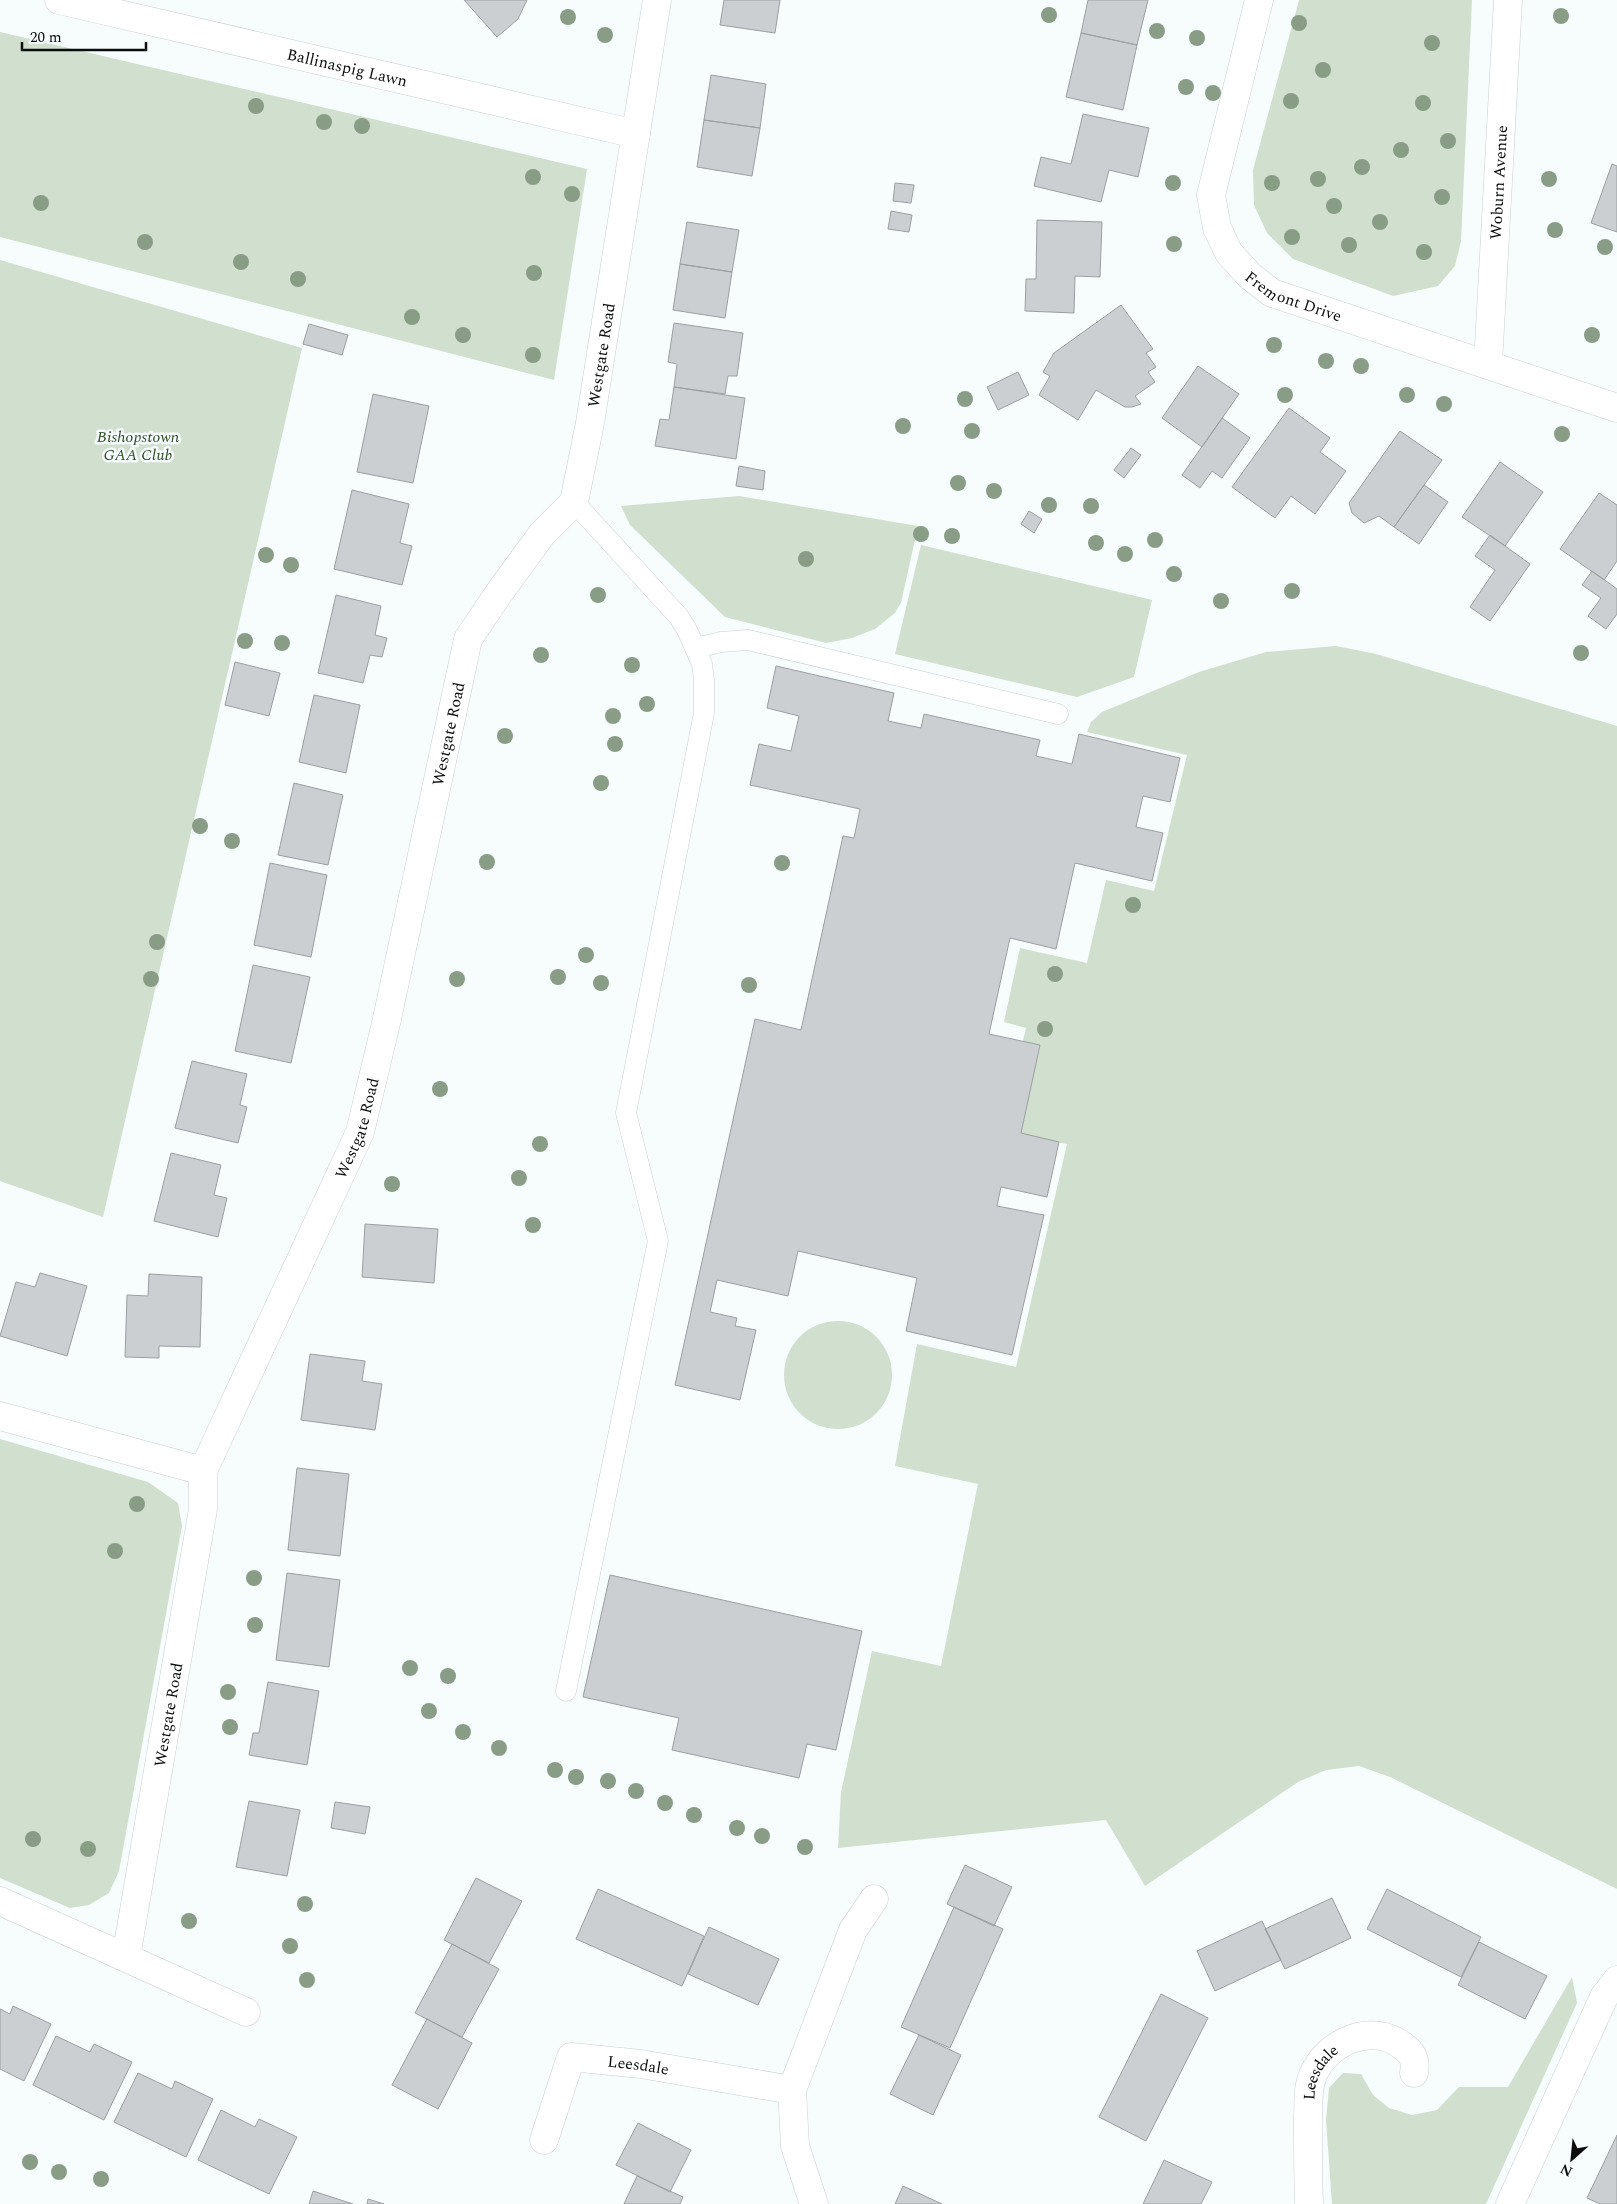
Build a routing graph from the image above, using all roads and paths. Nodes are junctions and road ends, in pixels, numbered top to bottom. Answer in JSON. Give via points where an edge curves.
{"nodes":[{"id":1,"x":58,"y":0,"type":"edge"},
{"id":2,"x":657,"y":0,"type":"edge"},
{"id":3,"x":1259,"y":0,"type":"edge"},
{"id":4,"x":1508,"y":0,"type":"edge"},
{"id":5,"x":636,"y":134,"type":"junction"},
{"id":6,"x":1488,"y":364,"type":"junction"},
{"id":7,"x":1617,"y":408,"type":"edge"},
{"id":8,"x":574,"y":502,"type":"junction"},
{"id":9,"x":696,"y":648,"type":"junction"},
{"id":10,"x":1058,"y":714,"type":"dead end"},
{"id":11,"x":0,"y":1416,"type":"edge"},
{"id":12,"x":203,"y":1471,"type":"junction"},
{"id":13,"x":566,"y":1691,"type":"dead end"},
{"id":14,"x":874,"y":1899,"type":"dead end"},
{"id":15,"x":0,"y":1901,"type":"edge"},
{"id":16,"x":126,"y":1958,"type":"junction"},
{"id":17,"x":1617,"y":1980,"type":"edge"},
{"id":18,"x":246,"y":2012,"type":"dead end"},
{"id":19,"x":1414,"y":2073,"type":"dead end"},
{"id":20,"x":792,"y":2090,"type":"junction"},
{"id":21,"x":544,"y":2140,"type":"dead end"},
{"id":22,"x":814,"y":2204,"type":"edge"},
{"id":23,"x":1310,"y":2204,"type":"edge"},
{"id":24,"x":1510,"y":2204,"type":"edge"}],
"edges":[{"from":1,"to":5,"type":"street","name":"Ballinaspig Lawn"},
{"from":2,"to":5,"type":"street","name":"Westgate Road"},
{"from":3,"to":6,"type":"street","name":"Fremont Drive","via":[[1211,195],[1217,228],[1229,253],[1250,276],[1272,293]]},
{"from":4,"to":6,"type":"street","name":"Woburn Avenue"},
{"from":5,"to":8,"type":"street","name":"Westgate Road","via":[[590,423]]},
{"from":6,"to":7,"type":"street","name":"Fremont Drive"},
{"from":8,"to":9,"type":"lane","via":[[679,617]]},
{"from":8,"to":12,"type":"street","name":"Westgate Road","via":[[542,534],[468,639],[360,1132]]},
{"from":9,"to":10,"type":"lane","via":[[748,640]]},
{"from":9,"to":13,"type":"lane","via":[[704,680],[704,712],[626,1113],[658,1241]]},
{"from":11,"to":12,"type":"street"},
{"from":12,"to":16,"type":"street","name":"Westgate Road","via":[[203,1510]]},
{"from":14,"to":20,"type":"street","via":[[853,1930]]},
{"from":15,"to":16,"type":"street"},
{"from":16,"to":18,"type":"street"},
{"from":17,"to":24,"type":"street","via":[[1604,1998]]},
{"from":19,"to":23,"type":"street","name":"Leesdale","via":[[1416,2062],[1409,2050],[1385,2036],[1371,2034],[1340,2045],[1321,2062],[1309,2086]]},
{"from":20,"to":21,"type":"street","name":"Leesdale","via":[[641,2064],[571,2057]]},
{"from":20,"to":22,"type":"street","via":[[795,2146]]}]}
